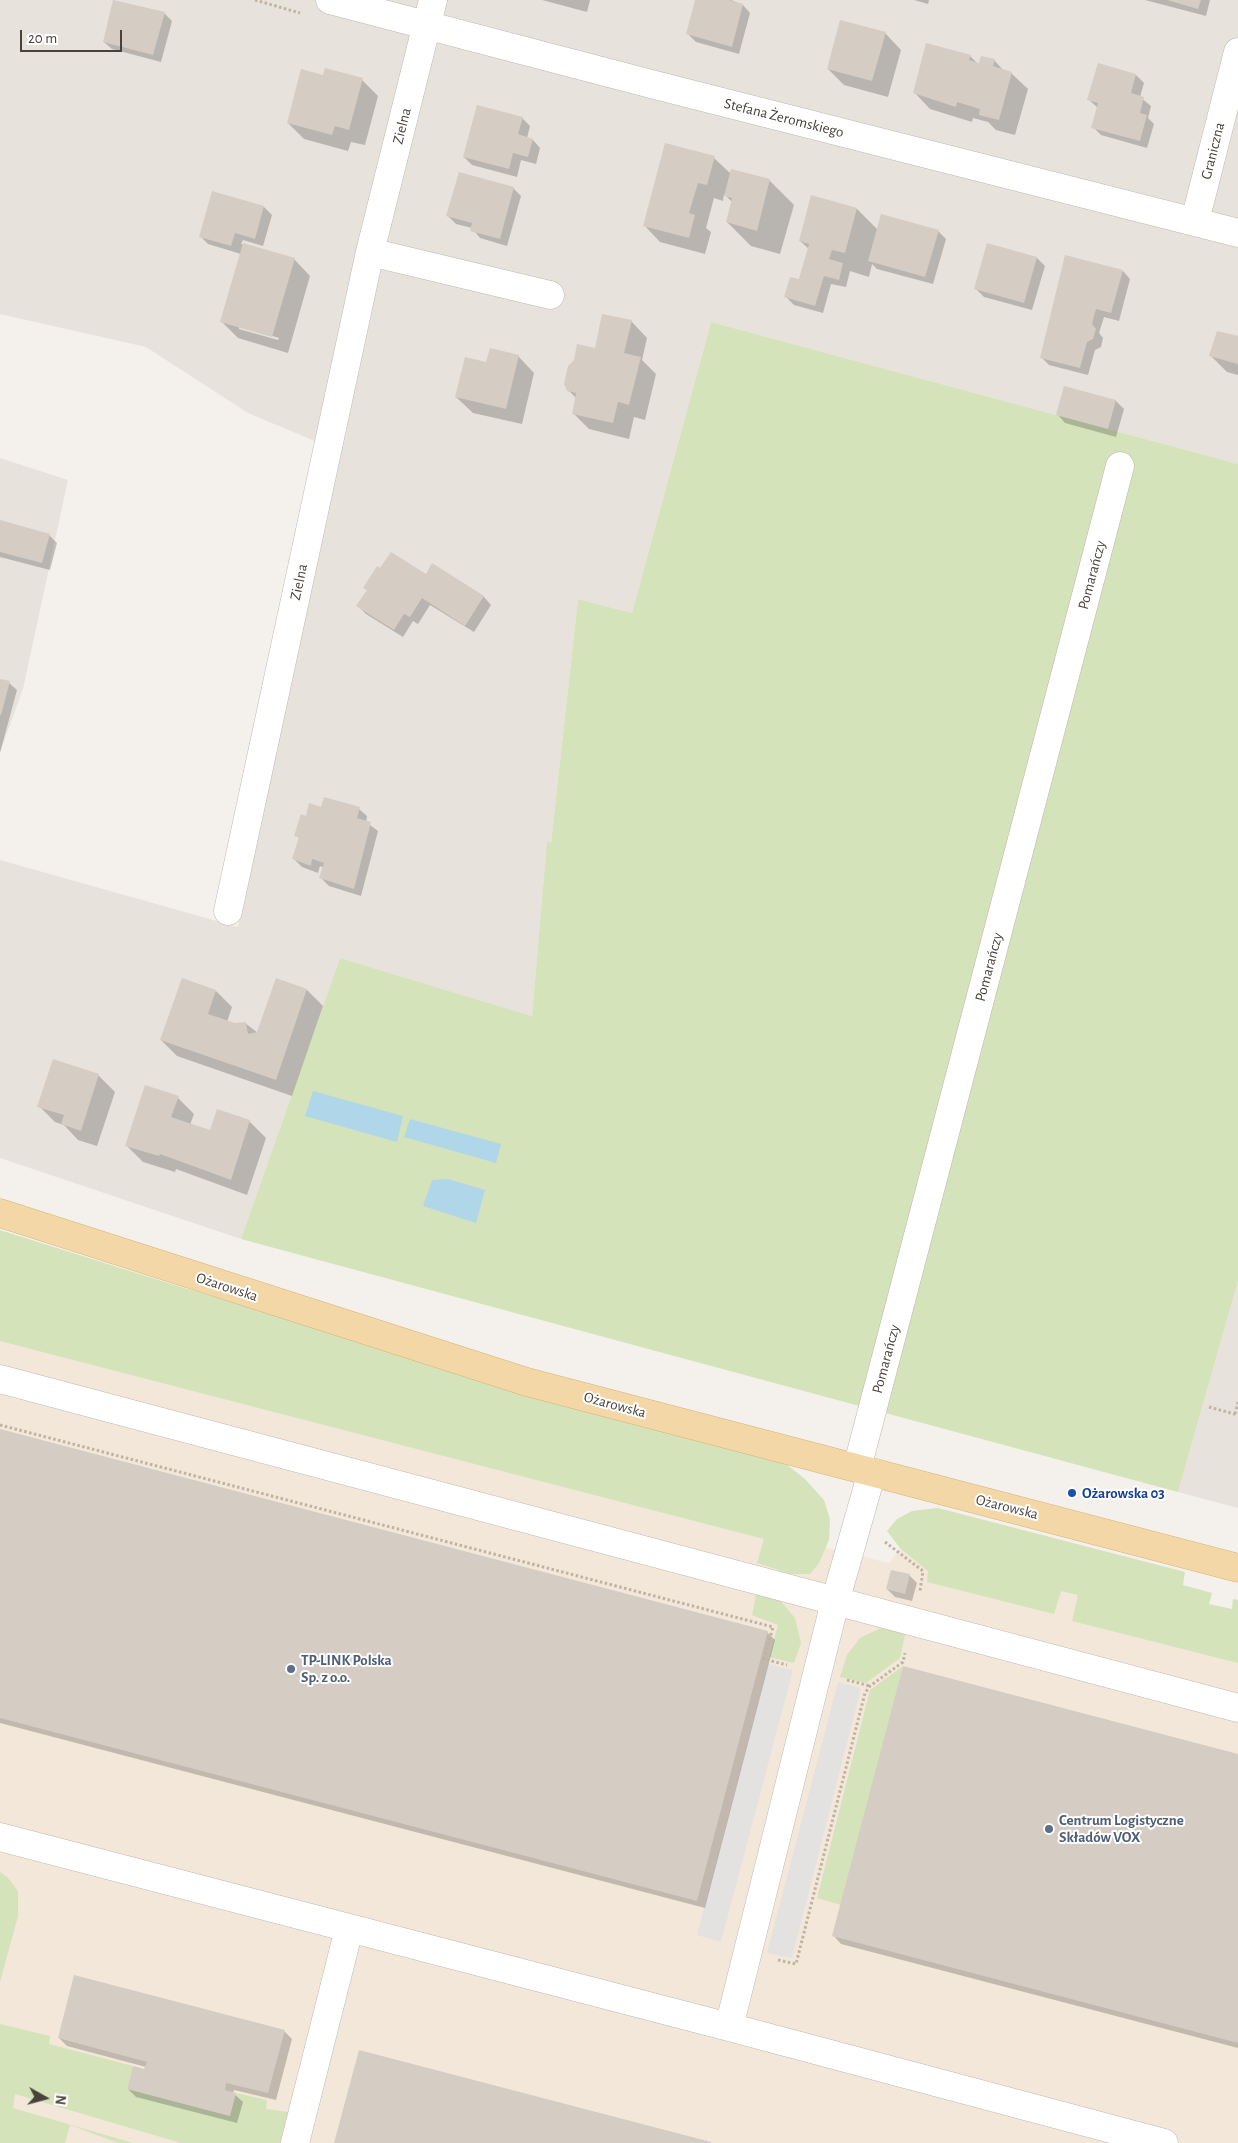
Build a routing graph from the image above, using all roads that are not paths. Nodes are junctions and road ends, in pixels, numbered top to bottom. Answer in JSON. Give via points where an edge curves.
{"nodes":[{"id":1,"x":330,"y":0,"type":"edge"},
{"id":2,"x":430,"y":12,"type":"edge"},
{"id":3,"x":1238,"y":52,"type":"edge"},
{"id":4,"x":1195,"y":221,"type":"junction"},
{"id":5,"x":1238,"y":233,"type":"edge"},
{"id":6,"x":370,"y":252,"type":"junction"},
{"id":7,"x":550,"y":295,"type":"dead end"},
{"id":8,"x":1120,"y":466,"type":"dead end"},
{"id":9,"x":228,"y":911,"type":"dead end"},
{"id":10,"x":0,"y":1214,"type":"edge"},
{"id":11,"x":0,"y":1379,"type":"edge"},
{"id":12,"x":864,"y":1470,"type":"junction"},
{"id":13,"x":1238,"y":1568,"type":"edge"},
{"id":14,"x":835,"y":1602,"type":"junction"},
{"id":15,"x":1238,"y":1708,"type":"edge"},
{"id":16,"x":0,"y":1837,"type":"edge"},
{"id":17,"x":349,"y":1929,"type":"junction"},
{"id":18,"x":729,"y":2027,"type":"junction"},
{"id":19,"x":295,"y":2143,"type":"edge"},
{"id":20,"x":1164,"y":2143,"type":"edge"}],
"edges":[{"from":1,"to":2,"type":"street","name":"Stefana Żeromskiego"},
{"from":2,"to":4,"type":"street","name":"Stefana Żeromskiego","via":[[655,86]]},
{"from":2,"to":6,"type":"street","name":"Zielna"},
{"from":3,"to":4,"type":"street","name":"Graniczna"},
{"from":4,"to":5,"type":"street","name":"Stefana Żeromskiego"},
{"from":6,"to":7,"type":"street"},
{"from":6,"to":9,"type":"street","name":"Zielna"},
{"from":8,"to":12,"type":"street","name":"Pomarańczy"},
{"from":10,"to":12,"type":"main road","name":"Ożarowska","via":[[527,1382]]},
{"from":11,"to":14,"type":"street"},
{"from":12,"to":13,"type":"main road","name":"Ożarowska"},
{"from":12,"to":14,"type":"street","name":"Pomarańczy","via":[[856,1524]]},
{"from":14,"to":15,"type":"street"},
{"from":14,"to":18,"type":"street","name":"Pomarańczy"},
{"from":16,"to":17,"type":"street"},
{"from":17,"to":18,"type":"street"},
{"from":17,"to":19,"type":"street"},
{"from":18,"to":20,"type":"street"}]}
